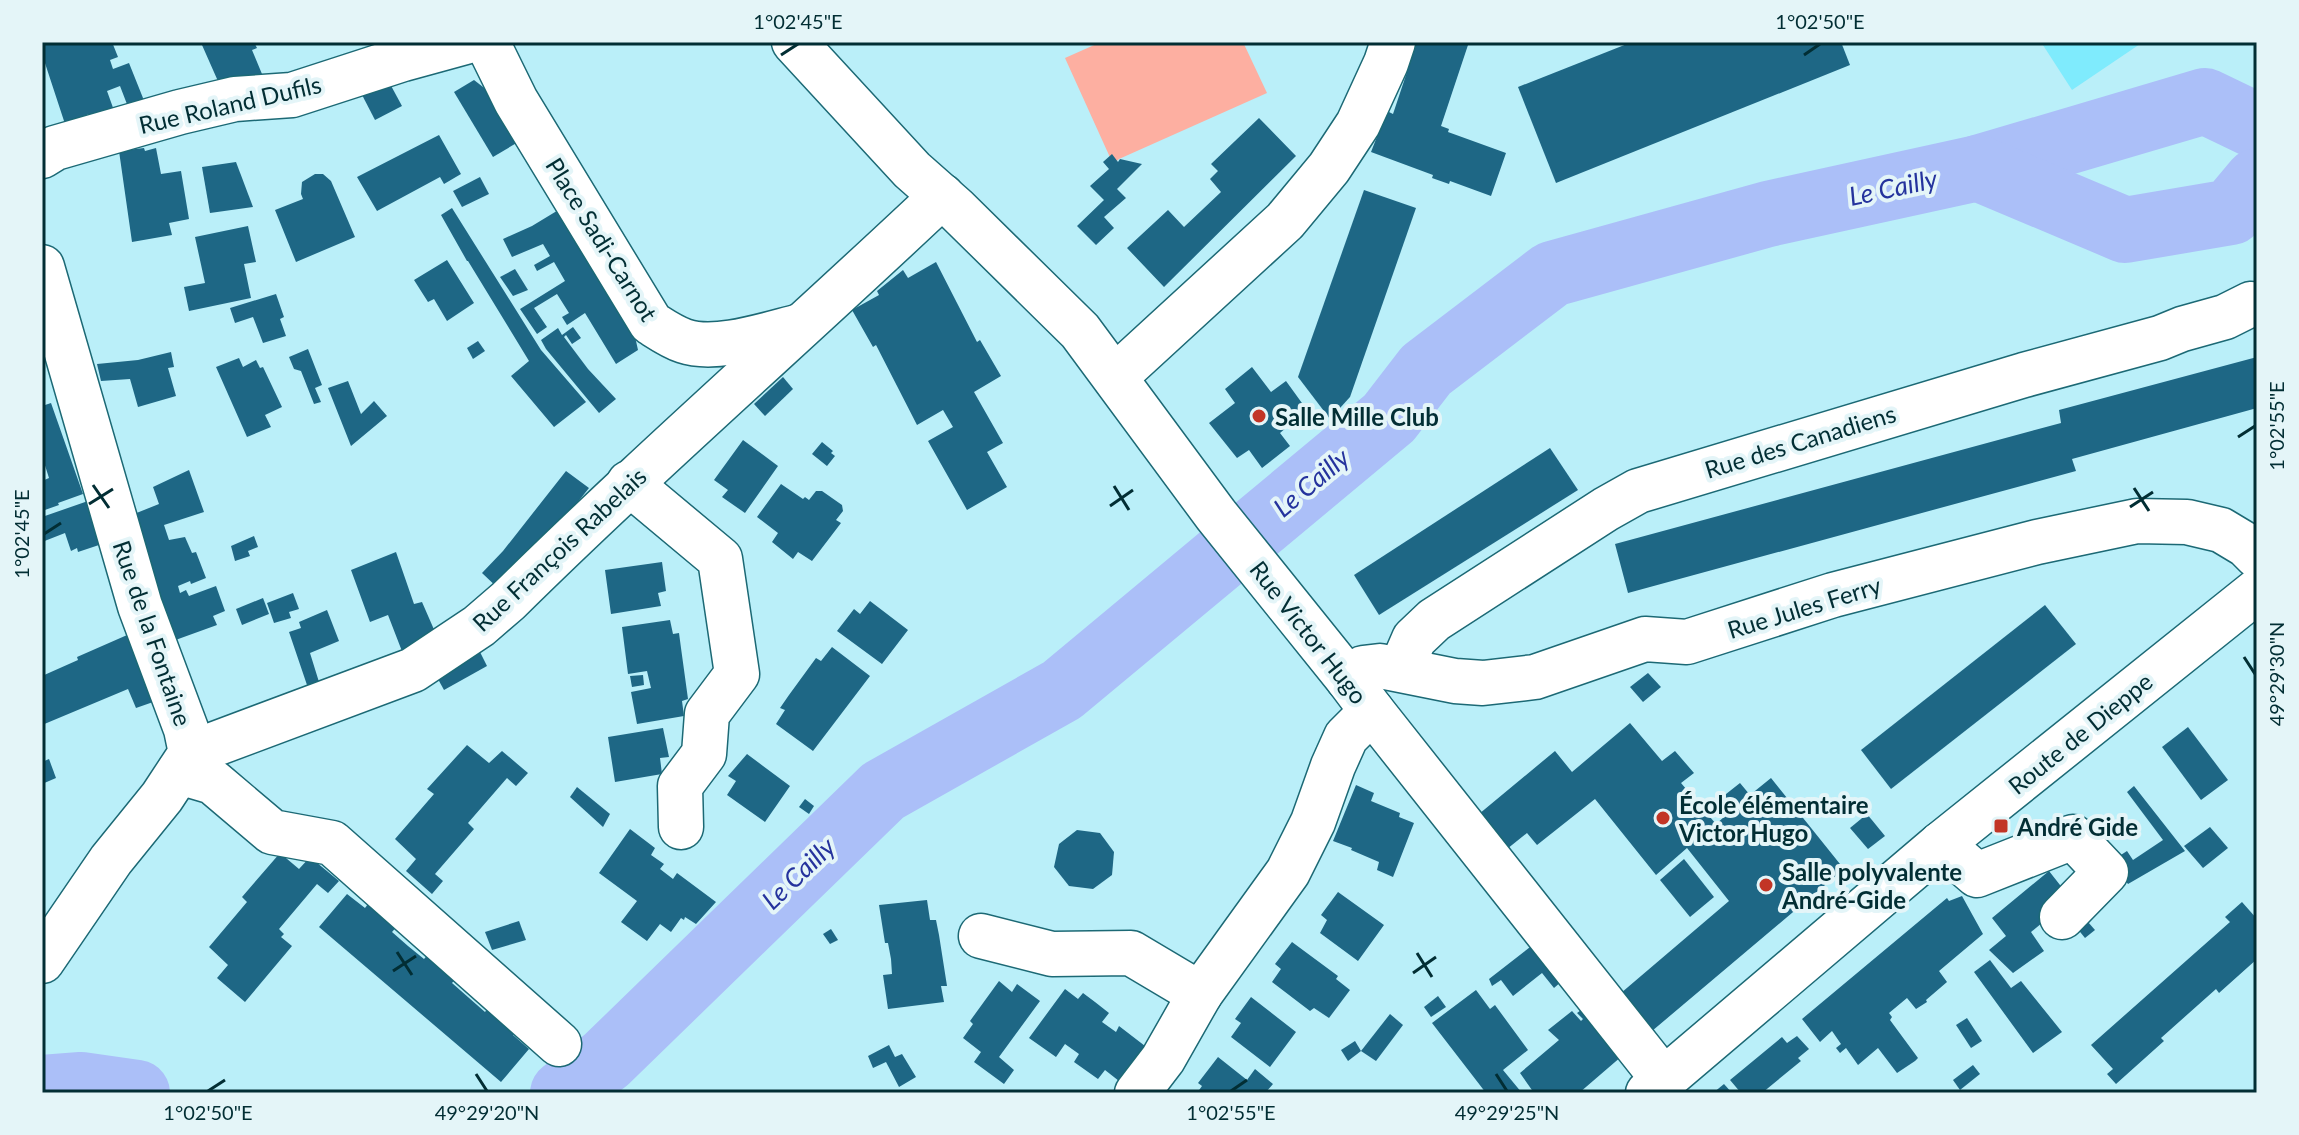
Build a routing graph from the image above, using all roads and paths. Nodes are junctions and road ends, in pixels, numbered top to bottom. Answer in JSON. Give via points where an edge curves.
{"nodes":[{"id":1,"x":465,"y":42,"type":"edge"},
{"id":2,"x":487,"y":42,"type":"edge"},
{"id":3,"x":794,"y":42,"type":"edge"},
{"id":4,"x":1393,"y":42,"type":"edge"},
{"id":5,"x":42,"y":156,"type":"edge"},
{"id":6,"x":942,"y":196,"type":"junction"},
{"id":7,"x":42,"y":267,"type":"edge"},
{"id":8,"x":2251,"y":304,"type":"dead end"},
{"id":9,"x":804,"y":326,"type":"junction"},
{"id":10,"x":55,"y":364,"type":"edge"},
{"id":11,"x":1115,"y":377,"type":"junction"},
{"id":12,"x":629,"y":483,"type":"junction"},
{"id":13,"x":2257,"y":556,"type":"edge"},
{"id":14,"x":2257,"y":591,"type":"edge"},
{"id":15,"x":1401,"y":669,"type":"junction"},
{"id":16,"x":1360,"y":695,"type":"junction"},
{"id":17,"x":185,"y":763,"type":"junction"},
{"id":18,"x":681,"y":827,"type":"dead end"},
{"id":19,"x":1941,"y":844,"type":"junction"},
{"id":20,"x":2062,"y":917,"type":"dead end"},
{"id":21,"x":981,"y":936,"type":"dead end"},
{"id":22,"x":42,"y":961,"type":"edge"},
{"id":23,"x":1200,"y":994,"type":"junction"},
{"id":24,"x":559,"y":1044,"type":"dead end"},
{"id":25,"x":1656,"y":1086,"type":"edge"},
{"id":26,"x":1137,"y":1093,"type":"edge"}],
"edges":[{"from":1,"to":5,"type":"street","name":"Rue Roland Dufils","via":[[292,95],[235,99],[180,112]]},
{"from":2,"to":9,"type":"street","name":"Place Sadi-Carnot","via":[[516,101],[651,323],[686,342],[706,345]]},
{"from":3,"to":6,"type":"street"},
{"from":4,"to":11,"type":"street","via":[[1358,124],[1320,179],[1285,221]]},
{"from":6,"to":9,"type":"street"},
{"from":6,"to":11,"type":"street","name":"Rue Victor Hugo","via":[[1080,331]]},
{"from":7,"to":10,"type":"street","name":"Rue de la Fontaine"},
{"from":8,"to":15,"type":"street","name":"Rue des Canadiens","via":[[2160,338],[1638,491],[1434,620],[1414,639]]},
{"from":9,"to":12,"type":"street","name":"Rue François Rabelais"},
{"from":10,"to":17,"type":"street","name":"Rue de la Fontaine","via":[[186,729]]},
{"from":11,"to":16,"type":"street","name":"Rue Victor Hugo","via":[[1216,515]]},
{"from":12,"to":17,"type":"street","name":"Rue François Rabelais","via":[[508,601],[413,670]]},
{"from":12,"to":18,"type":"street","via":[[720,559],[727,602],[737,674],[707,714],[704,754],[680,786]]},
{"from":13,"to":15,"type":"street","name":"Rue Jules Ferry","via":[[2221,530],[2187,522],[2137,521],[1833,595],[1687,642],[1645,639],[1535,677],[1483,683]]},
{"from":14,"to":19,"type":"street","name":"Route de Dieppe"},
{"from":15,"to":16,"type":"street","name":"Rue Jules Ferry","via":[[1363,668]]},
{"from":16,"to":23,"type":"street","via":[[1313,822],[1288,872]]},
{"from":16,"to":25,"type":"street","name":"Rue Victor Hugo"},
{"from":17,"to":22,"type":"street"},
{"from":17,"to":24,"type":"street","via":[[272,832],[332,843]]},
{"from":19,"to":20,"type":"street","via":[[1977,875],[2073,837],[2116,884]]},
{"from":19,"to":25,"type":"street","name":"Route de Dieppe"},
{"from":21,"to":23,"type":"street","via":[[1052,954],[1131,953]]},
{"from":23,"to":26,"type":"street"}]}
